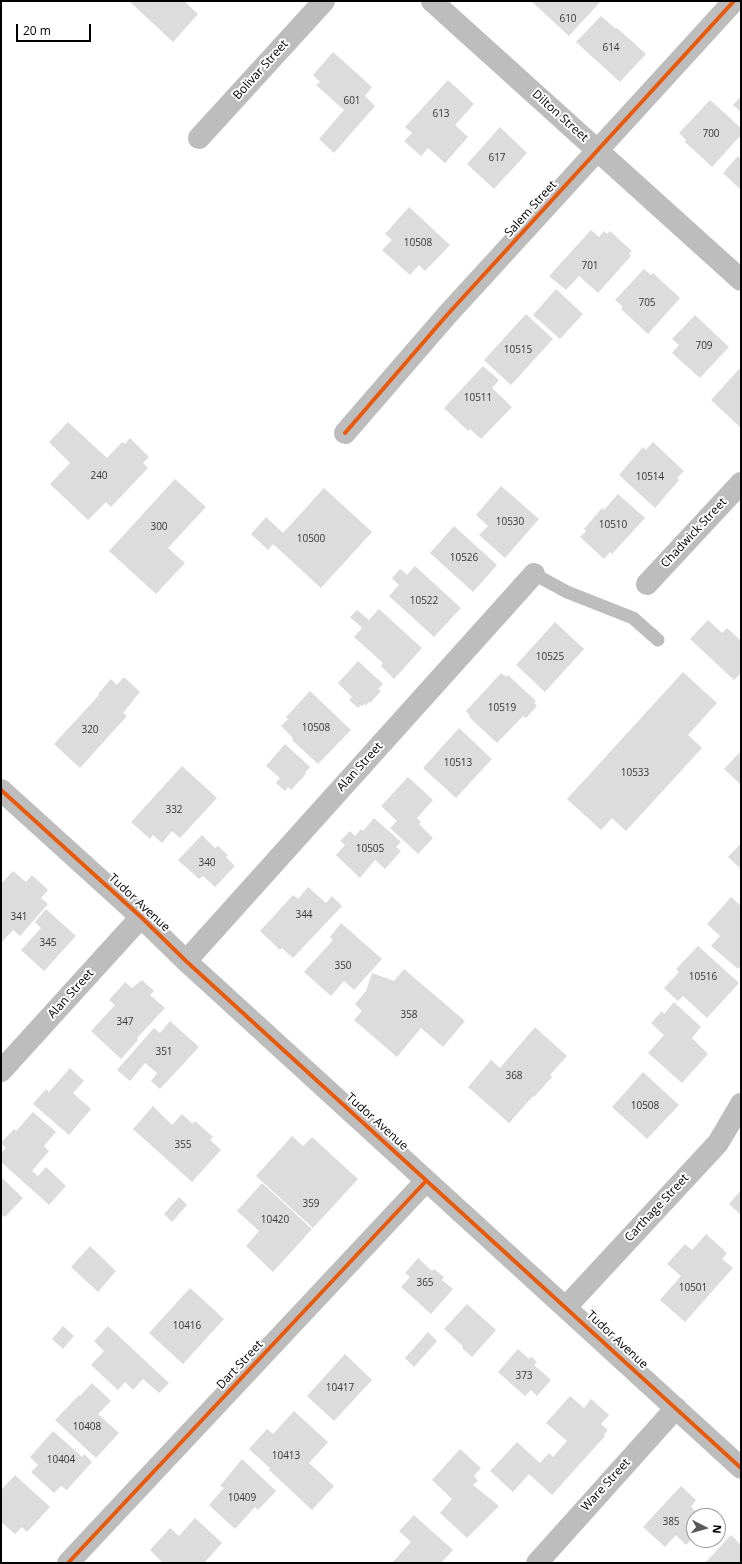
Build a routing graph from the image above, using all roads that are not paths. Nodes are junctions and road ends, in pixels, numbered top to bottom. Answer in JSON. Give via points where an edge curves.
{"nodes":[{"id":1,"x":324,"y":1,"type":"edge"},
{"id":2,"x":432,"y":1,"type":"edge"},
{"id":3,"x":734,"y":1,"type":"edge"},
{"id":4,"x":199,"y":138,"type":"dead end"},
{"id":5,"x":598,"y":150,"type":"junction"},
{"id":6,"x":741,"y":280,"type":"edge"},
{"id":7,"x":345,"y":433,"type":"dead end"},
{"id":8,"x":741,"y":483,"type":"edge"},
{"id":9,"x":534,"y":574,"type":"joint"},
{"id":10,"x":647,"y":584,"type":"dead end"},
{"id":11,"x":658,"y":640,"type":"dead end"},
{"id":12,"x":3,"y":795,"type":"edge"},
{"id":13,"x":141,"y":917,"type":"junction"},
{"id":14,"x":186,"y":961,"type":"junction"},
{"id":15,"x":1,"y":1071,"type":"edge"},
{"id":16,"x":741,"y":1104,"type":"edge"},
{"id":17,"x":426,"y":1181,"type":"junction"},
{"id":18,"x":566,"y":1307,"type":"junction"},
{"id":19,"x":676,"y":1408,"type":"junction"},
{"id":20,"x":741,"y":1468,"type":"edge"},
{"id":21,"x":68,"y":1563,"type":"edge"},
{"id":22,"x":537,"y":1563,"type":"edge"}],
"edges":[{"from":1,"to":4,"type":"street","name":"Bolivar Street"},
{"from":2,"to":5,"type":"street","name":"Dilton Street"},
{"from":3,"to":5,"type":"street","name":"Salem Street"},
{"from":5,"to":6,"type":"street","name":"Dilton Street"},
{"from":5,"to":7,"type":"street","name":"Salem Street","via":[[447,315]]},
{"from":8,"to":10,"type":"street","name":"Chadwick Street"},
{"from":9,"to":11,"type":"lane","via":[[567,592],[633,618]]},
{"from":9,"to":14,"type":"street","name":"Alan Street"},
{"from":12,"to":13,"type":"street","name":"Tudor Avenue"},
{"from":13,"to":14,"type":"street","name":"Tudor Avenue"},
{"from":13,"to":15,"type":"street","name":"Alan Street"},
{"from":14,"to":17,"type":"street","name":"Tudor Avenue"},
{"from":16,"to":18,"type":"street","name":"Carthage Street","via":[[718,1143]]},
{"from":17,"to":18,"type":"street","name":"Tudor Avenue"},
{"from":17,"to":21,"type":"street","name":"Dart Street"},
{"from":18,"to":19,"type":"street","name":"Tudor Avenue"},
{"from":19,"to":20,"type":"street","name":"Tudor Avenue"},
{"from":19,"to":22,"type":"street","name":"Ware Street"}]}
